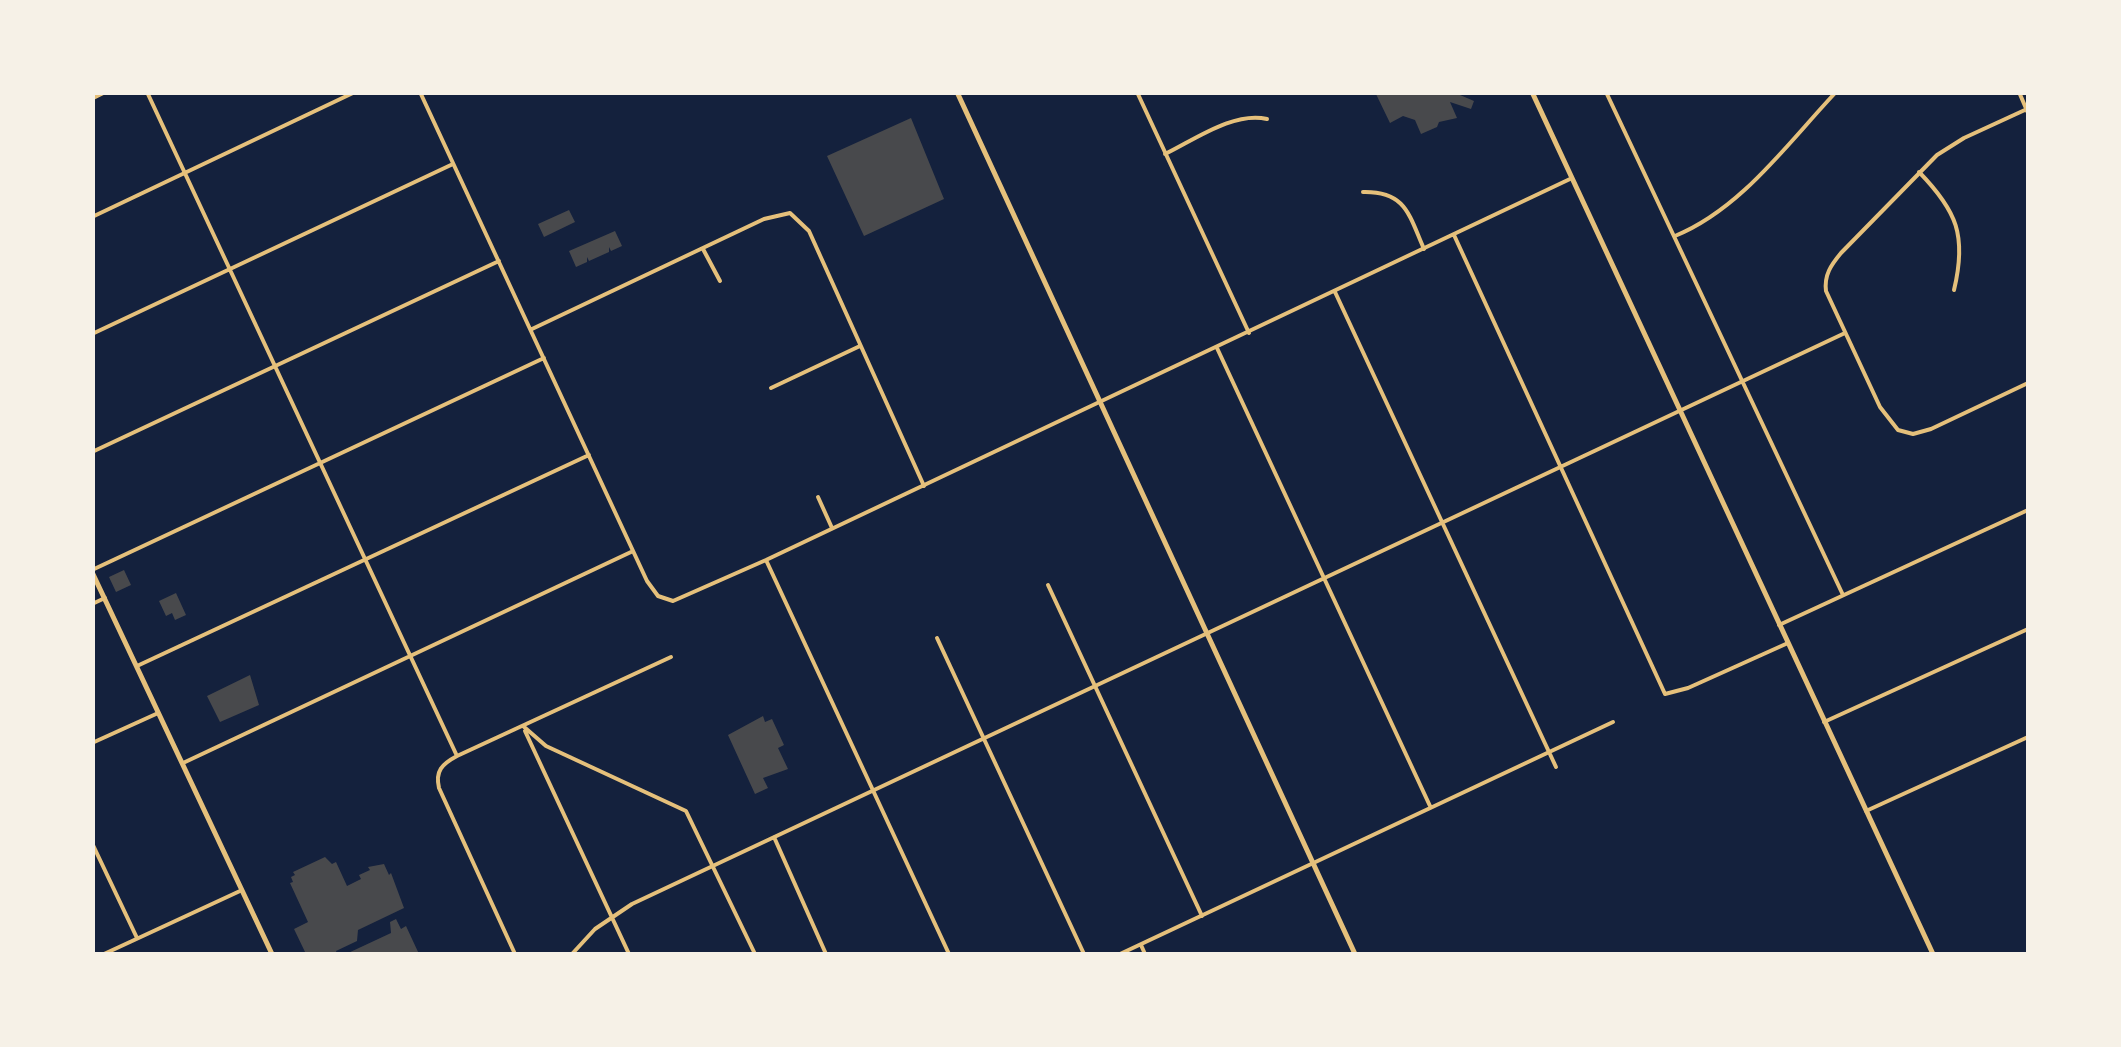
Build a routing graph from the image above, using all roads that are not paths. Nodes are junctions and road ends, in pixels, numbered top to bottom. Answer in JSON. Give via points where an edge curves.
{"nodes":[{"id":1,"x":104,"y":92,"type":"edge"},
{"id":2,"x":148,"y":92,"type":"edge"},
{"id":3,"x":355,"y":92,"type":"edge"},
{"id":4,"x":420,"y":92,"type":"edge"},
{"id":5,"x":957,"y":92,"type":"edge"},
{"id":6,"x":1137,"y":92,"type":"edge"},
{"id":7,"x":1532,"y":92,"type":"edge"},
{"id":8,"x":1606,"y":92,"type":"edge"},
{"id":9,"x":1836,"y":92,"type":"edge"},
{"id":10,"x":2019,"y":92,"type":"edge"},
{"id":11,"x":92,"y":98,"type":"edge"},
{"id":12,"x":2028,"y":111,"type":"edge"},
{"id":13,"x":1267,"y":119,"type":"dead end"},
{"id":14,"x":1166,"y":154,"type":"junction"},
{"id":15,"x":453,"y":164,"type":"junction"},
{"id":16,"x":1919,"y":172,"type":"junction"},
{"id":17,"x":186,"y":173,"type":"junction"},
{"id":18,"x":1572,"y":178,"type":"junction"},
{"id":19,"x":1363,"y":192,"type":"dead end"},
{"id":20,"x":92,"y":217,"type":"edge"},
{"id":21,"x":1454,"y":235,"type":"junction"},
{"id":22,"x":1675,"y":236,"type":"junction"},
{"id":23,"x":1424,"y":248,"type":"junction"},
{"id":24,"x":704,"y":249,"type":"junction"},
{"id":25,"x":499,"y":262,"type":"junction"},
{"id":26,"x":231,"y":269,"type":"junction"},
{"id":27,"x":720,"y":282,"type":"dead end"},
{"id":28,"x":1954,"y":290,"type":"dead end"},
{"id":29,"x":1335,"y":292,"type":"junction"},
{"id":30,"x":530,"y":330,"type":"junction"},
{"id":31,"x":1248,"y":333,"type":"junction"},
{"id":32,"x":1845,"y":333,"type":"junction"},
{"id":33,"x":92,"y":334,"type":"edge"},
{"id":34,"x":860,"y":346,"type":"junction"},
{"id":35,"x":1217,"y":348,"type":"junction"},
{"id":36,"x":544,"y":358,"type":"junction"},
{"id":37,"x":274,"y":368,"type":"junction"},
{"id":38,"x":1743,"y":381,"type":"junction"},
{"id":39,"x":2028,"y":383,"type":"edge"},
{"id":40,"x":771,"y":388,"type":"dead end"},
{"id":41,"x":1100,"y":403,"type":"junction"},
{"id":42,"x":1680,"y":411,"type":"junction"},
{"id":43,"x":92,"y":452,"type":"edge"},
{"id":44,"x":588,"y":455,"type":"junction"},
{"id":45,"x":320,"y":464,"type":"junction"},
{"id":46,"x":1560,"y":465,"type":"junction"},
{"id":47,"x":924,"y":486,"type":"junction"},
{"id":48,"x":818,"y":498,"type":"dead end"},
{"id":49,"x":2028,"y":510,"type":"edge"},
{"id":50,"x":1442,"y":522,"type":"junction"},
{"id":51,"x":832,"y":528,"type":"junction"},
{"id":52,"x":634,"y":552,"type":"junction"},
{"id":53,"x":766,"y":560,"type":"junction"},
{"id":54,"x":365,"y":561,"type":"junction"},
{"id":55,"x":92,"y":571,"type":"edge"},
{"id":56,"x":1324,"y":578,"type":"junction"},
{"id":57,"x":1048,"y":586,"type":"dead end"},
{"id":58,"x":1843,"y":595,"type":"junction"},
{"id":59,"x":105,"y":598,"type":"junction"},
{"id":60,"x":92,"y":604,"type":"edge"},
{"id":61,"x":1780,"y":624,"type":"junction"},
{"id":62,"x":2028,"y":629,"type":"edge"},
{"id":63,"x":1206,"y":634,"type":"junction"},
{"id":64,"x":937,"y":638,"type":"dead end"},
{"id":65,"x":1788,"y":643,"type":"junction"},
{"id":66,"x":409,"y":657,"type":"junction"},
{"id":67,"x":671,"y":657,"type":"dead end"},
{"id":68,"x":137,"y":666,"type":"junction"},
{"id":69,"x":1096,"y":686,"type":"junction"},
{"id":70,"x":159,"y":713,"type":"junction"},
{"id":71,"x":1612,"y":722,"type":"dead end"},
{"id":72,"x":1824,"y":722,"type":"junction"},
{"id":73,"x":523,"y":726,"type":"junction"},
{"id":74,"x":2028,"y":737,"type":"edge"},
{"id":75,"x":983,"y":738,"type":"junction"},
{"id":76,"x":92,"y":743,"type":"edge"},
{"id":77,"x":1549,"y":752,"type":"junction"},
{"id":78,"x":457,"y":756,"type":"junction"},
{"id":79,"x":183,"y":763,"type":"junction"},
{"id":80,"x":1556,"y":767,"type":"dead end"},
{"id":81,"x":874,"y":790,"type":"junction"},
{"id":82,"x":1431,"y":808,"type":"junction"},
{"id":83,"x":1866,"y":811,"type":"junction"},
{"id":84,"x":774,"y":837,"type":"junction"},
{"id":85,"x":92,"y":843,"type":"edge"},
{"id":86,"x":1312,"y":864,"type":"junction"},
{"id":87,"x":714,"y":866,"type":"junction"},
{"id":88,"x":242,"y":890,"type":"junction"},
{"id":89,"x":1202,"y":916,"type":"junction"},
{"id":90,"x":611,"y":918,"type":"junction"},
{"id":91,"x":137,"y":939,"type":"junction"},
{"id":92,"x":1141,"y":945,"type":"junction"},
{"id":93,"x":104,"y":954,"type":"edge"},
{"id":94,"x":272,"y":954,"type":"edge"},
{"id":95,"x":515,"y":954,"type":"edge"},
{"id":96,"x":572,"y":954,"type":"edge"},
{"id":97,"x":628,"y":954,"type":"edge"},
{"id":98,"x":755,"y":954,"type":"edge"},
{"id":99,"x":826,"y":954,"type":"edge"},
{"id":100,"x":950,"y":954,"type":"edge"},
{"id":101,"x":1084,"y":954,"type":"edge"},
{"id":102,"x":1120,"y":954,"type":"edge"},
{"id":103,"x":1145,"y":954,"type":"edge"},
{"id":104,"x":1354,"y":954,"type":"edge"},
{"id":105,"x":1933,"y":954,"type":"edge"}],
"edges":[{"from":1,"to":11,"type":"street"},
{"from":2,"to":17,"type":"street"},
{"from":3,"to":17,"type":"street"},
{"from":4,"to":15,"type":"street"},
{"from":5,"to":41,"type":"street"},
{"from":6,"to":14,"type":"street"},
{"from":7,"to":18,"type":"street"},
{"from":8,"to":22,"type":"street"},
{"from":9,"to":22,"type":"street","via":[[1721,212]]},
{"from":10,"to":12,"type":"street"},
{"from":12,"to":16,"type":"street","via":[[1954,143]]},
{"from":13,"to":14,"type":"street","via":[[1233,122]]},
{"from":14,"to":31,"type":"street"},
{"from":15,"to":25,"type":"street"},
{"from":15,"to":26,"type":"street"},
{"from":16,"to":28,"type":"street","via":[[1946,200],[1956,224]]},
{"from":16,"to":32,"type":"street","via":[[1828,270],[1826,291]]},
{"from":17,"to":20,"type":"street"},
{"from":17,"to":26,"type":"street"},
{"from":18,"to":21,"type":"street"},
{"from":18,"to":42,"type":"street"},
{"from":19,"to":23,"type":"street","via":[[1397,198]]},
{"from":21,"to":23,"type":"street"},
{"from":21,"to":46,"type":"street"},
{"from":22,"to":38,"type":"street"},
{"from":23,"to":29,"type":"street"},
{"from":24,"to":27,"type":"street"},
{"from":24,"to":30,"type":"street"},
{"from":24,"to":34,"type":"street","via":[[790,213],[809,231]]},
{"from":25,"to":30,"type":"street"},
{"from":25,"to":37,"type":"street"},
{"from":26,"to":33,"type":"street"},
{"from":26,"to":37,"type":"street"},
{"from":29,"to":31,"type":"street"},
{"from":29,"to":50,"type":"street"},
{"from":30,"to":36,"type":"street"},
{"from":31,"to":35,"type":"street"},
{"from":32,"to":38,"type":"street"},
{"from":32,"to":39,"type":"street","via":[[1890,423],[1906,432],[1931,428]]},
{"from":34,"to":40,"type":"street"},
{"from":34,"to":47,"type":"street"},
{"from":35,"to":41,"type":"street"},
{"from":35,"to":56,"type":"street"},
{"from":36,"to":44,"type":"street"},
{"from":36,"to":45,"type":"street"},
{"from":37,"to":43,"type":"street"},
{"from":37,"to":45,"type":"street"},
{"from":38,"to":42,"type":"street"},
{"from":38,"to":58,"type":"street"},
{"from":41,"to":47,"type":"street"},
{"from":41,"to":63,"type":"street"},
{"from":42,"to":46,"type":"street"},
{"from":42,"to":61,"type":"street"},
{"from":44,"to":52,"type":"street"},
{"from":44,"to":54,"type":"street"},
{"from":45,"to":54,"type":"street"},
{"from":45,"to":55,"type":"street"},
{"from":46,"to":50,"type":"street"},
{"from":46,"to":65,"type":"street","via":[[1665,694]]},
{"from":47,"to":51,"type":"street"},
{"from":48,"to":51,"type":"street"},
{"from":49,"to":58,"type":"street"},
{"from":50,"to":56,"type":"street"},
{"from":50,"to":77,"type":"street"},
{"from":51,"to":53,"type":"street"},
{"from":52,"to":53,"type":"street","via":[[655,593],[673,601]]},
{"from":52,"to":66,"type":"street"},
{"from":53,"to":81,"type":"street"},
{"from":54,"to":66,"type":"street"},
{"from":54,"to":68,"type":"street"},
{"from":55,"to":59,"type":"street"},
{"from":56,"to":63,"type":"street"},
{"from":56,"to":82,"type":"street"},
{"from":57,"to":69,"type":"street"},
{"from":58,"to":61,"type":"street"},
{"from":59,"to":60,"type":"street"},
{"from":59,"to":68,"type":"street"},
{"from":61,"to":65,"type":"street"},
{"from":62,"to":72,"type":"street"},
{"from":63,"to":69,"type":"street"},
{"from":63,"to":86,"type":"street"},
{"from":64,"to":75,"type":"street"},
{"from":65,"to":72,"type":"street"},
{"from":66,"to":78,"type":"street"},
{"from":66,"to":79,"type":"street"},
{"from":67,"to":73,"type":"street"},
{"from":68,"to":70,"type":"street"},
{"from":69,"to":75,"type":"street"},
{"from":69,"to":89,"type":"street"},
{"from":70,"to":76,"type":"street"},
{"from":70,"to":79,"type":"street"},
{"from":71,"to":77,"type":"street"},
{"from":72,"to":83,"type":"street"},
{"from":73,"to":78,"type":"street"},
{"from":73,"to":87,"type":"street","via":[[546,746],[686,811]]},
{"from":73,"to":90,"type":"street"},
{"from":74,"to":83,"type":"street"},
{"from":75,"to":81,"type":"street"},
{"from":75,"to":101,"type":"street"},
{"from":77,"to":80,"type":"street"},
{"from":77,"to":82,"type":"street"},
{"from":78,"to":95,"type":"street","via":[[442,766],[438,788]]},
{"from":79,"to":88,"type":"street"},
{"from":81,"to":84,"type":"street"},
{"from":81,"to":100,"type":"street"},
{"from":82,"to":86,"type":"street"},
{"from":83,"to":105,"type":"street"},
{"from":84,"to":87,"type":"street"},
{"from":84,"to":99,"type":"street"},
{"from":85,"to":91,"type":"street"},
{"from":86,"to":89,"type":"street"},
{"from":86,"to":104,"type":"street"},
{"from":87,"to":90,"type":"street"},
{"from":87,"to":98,"type":"street"},
{"from":88,"to":91,"type":"street"},
{"from":88,"to":94,"type":"street"},
{"from":89,"to":92,"type":"street"},
{"from":90,"to":96,"type":"street"},
{"from":90,"to":97,"type":"street"},
{"from":91,"to":93,"type":"street"},
{"from":92,"to":102,"type":"street"},
{"from":92,"to":103,"type":"street"}]}
